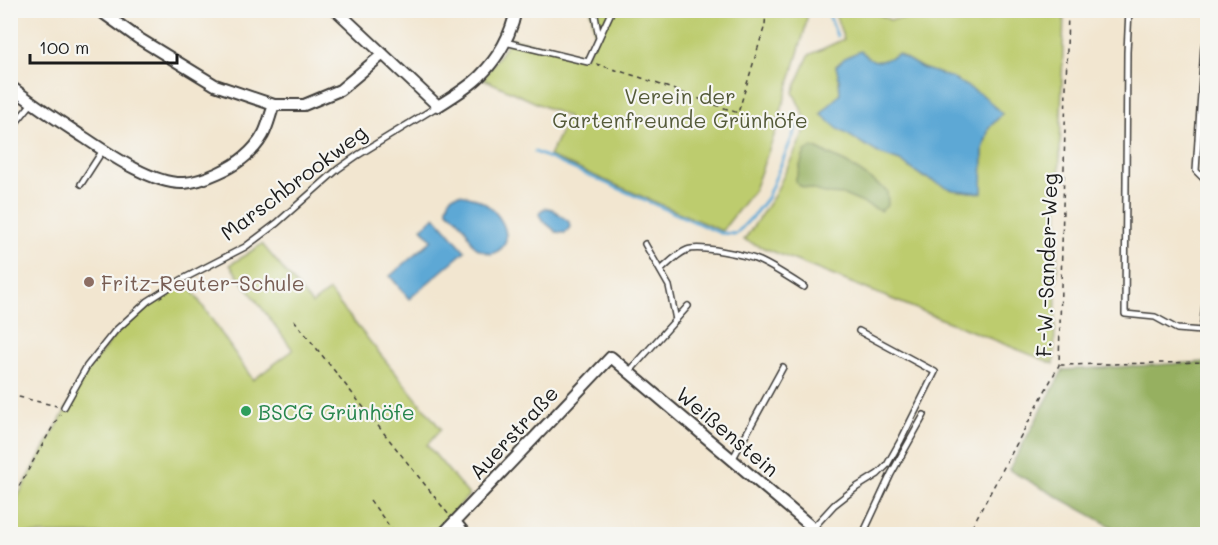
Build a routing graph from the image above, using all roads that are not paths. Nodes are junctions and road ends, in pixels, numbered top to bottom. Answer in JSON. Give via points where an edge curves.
{"nodes":[{"id":1,"x":99,"y":10,"type":"edge"},
{"id":2,"x":336,"y":10,"type":"edge"},
{"id":3,"x":516,"y":10,"type":"edge"},
{"id":4,"x":594,"y":10,"type":"edge"},
{"id":5,"x":612,"y":10,"type":"edge"},
{"id":6,"x":1129,"y":10,"type":"edge"},
{"id":7,"x":600,"y":39,"type":"junction"},
{"id":8,"x":1208,"y":41,"type":"edge"},
{"id":9,"x":505,"y":42,"type":"junction"},
{"id":10,"x":382,"y":54,"type":"junction"},
{"id":11,"x":10,"y":86,"type":"edge"},
{"id":12,"x":32,"y":103,"type":"junction"},
{"id":13,"x":274,"y":105,"type":"junction"},
{"id":14,"x":438,"y":106,"type":"junction"},
{"id":15,"x":10,"y":130,"type":"edge"},
{"id":16,"x":103,"y":150,"type":"junction"},
{"id":17,"x":1208,"y":183,"type":"edge"},
{"id":18,"x":81,"y":184,"type":"dead end"},
{"id":19,"x":645,"y":244,"type":"dead end"},
{"id":20,"x":661,"y":270,"type":"junction"},
{"id":21,"x":1208,"y":278,"type":"edge"},
{"id":22,"x":804,"y":287,"type":"dead end"},
{"id":23,"x":688,"y":306,"type":"dead end"},
{"id":24,"x":676,"y":320,"type":"junction"},
{"id":25,"x":859,"y":331,"type":"dead end"},
{"id":26,"x":611,"y":357,"type":"joint"},
{"id":27,"x":783,"y":367,"type":"dead end"},
{"id":28,"x":629,"y":372,"type":"junction"},
{"id":29,"x":64,"y":407,"type":"road end"},
{"id":30,"x":924,"y":415,"type":"dead end"},
{"id":31,"x":732,"y":459,"type":"junction"},
{"id":32,"x":455,"y":522,"type":"junction"},
{"id":33,"x":817,"y":531,"type":"edge"},
{"id":34,"x":443,"y":534,"type":"edge"},
{"id":35,"x":465,"y":534,"type":"edge"},
{"id":36,"x":864,"y":534,"type":"edge"}],
"edges":[{"from":1,"to":13,"type":"street","via":[[215,85]]},
{"from":2,"to":10,"type":"street"},
{"from":3,"to":9,"type":"street","name":"Marschbrookweg"},
{"from":4,"to":7,"type":"lane"},
{"from":5,"to":7,"type":"lane"},
{"from":6,"to":21,"type":"lane","via":[[1125,314],[1155,317],[1177,329],[1202,331]]},
{"from":7,"to":9,"type":"lane","via":[[588,62]]},
{"from":8,"to":17,"type":"lane","via":[[1204,46],[1196,171]]},
{"from":9,"to":14,"type":"street","name":"Marschbrookweg","via":[[480,76]]},
{"from":10,"to":13,"type":"street","via":[[340,90],[304,105]]},
{"from":10,"to":14,"type":"street"},
{"from":11,"to":12,"type":"street"},
{"from":12,"to":15,"type":"lane"},
{"from":12,"to":16,"type":"street"},
{"from":13,"to":16,"type":"street","via":[[262,136],[248,155],[206,179],[167,181]]},
{"from":14,"to":29,"type":"lane","name":"Marschbrookweg","via":[[357,155],[244,246],[148,301],[101,348]]},
{"from":16,"to":18,"type":"lane"},
{"from":19,"to":20,"type":"lane"},
{"from":20,"to":22,"type":"lane","via":[[687,250],[712,250],[760,261]]},
{"from":20,"to":24,"type":"lane","via":[[669,286]]},
{"from":23,"to":24,"type":"lane"},
{"from":24,"to":28,"type":"lane"},
{"from":25,"to":33,"type":"lane","via":[[935,372],[887,465],[834,505]]},
{"from":26,"to":28,"type":"street","name":"Weißenstein"},
{"from":26,"to":32,"type":"street","name":"Auerstraße"},
{"from":27,"to":31,"type":"lane"},
{"from":28,"to":31,"type":"street","name":"Weißenstein"},
{"from":30,"to":36,"type":"lane"},
{"from":31,"to":33,"type":"street","name":"Weißenstein"},
{"from":32,"to":34,"type":"street","name":"Auerstraße"},
{"from":32,"to":35,"type":"street"}]}
